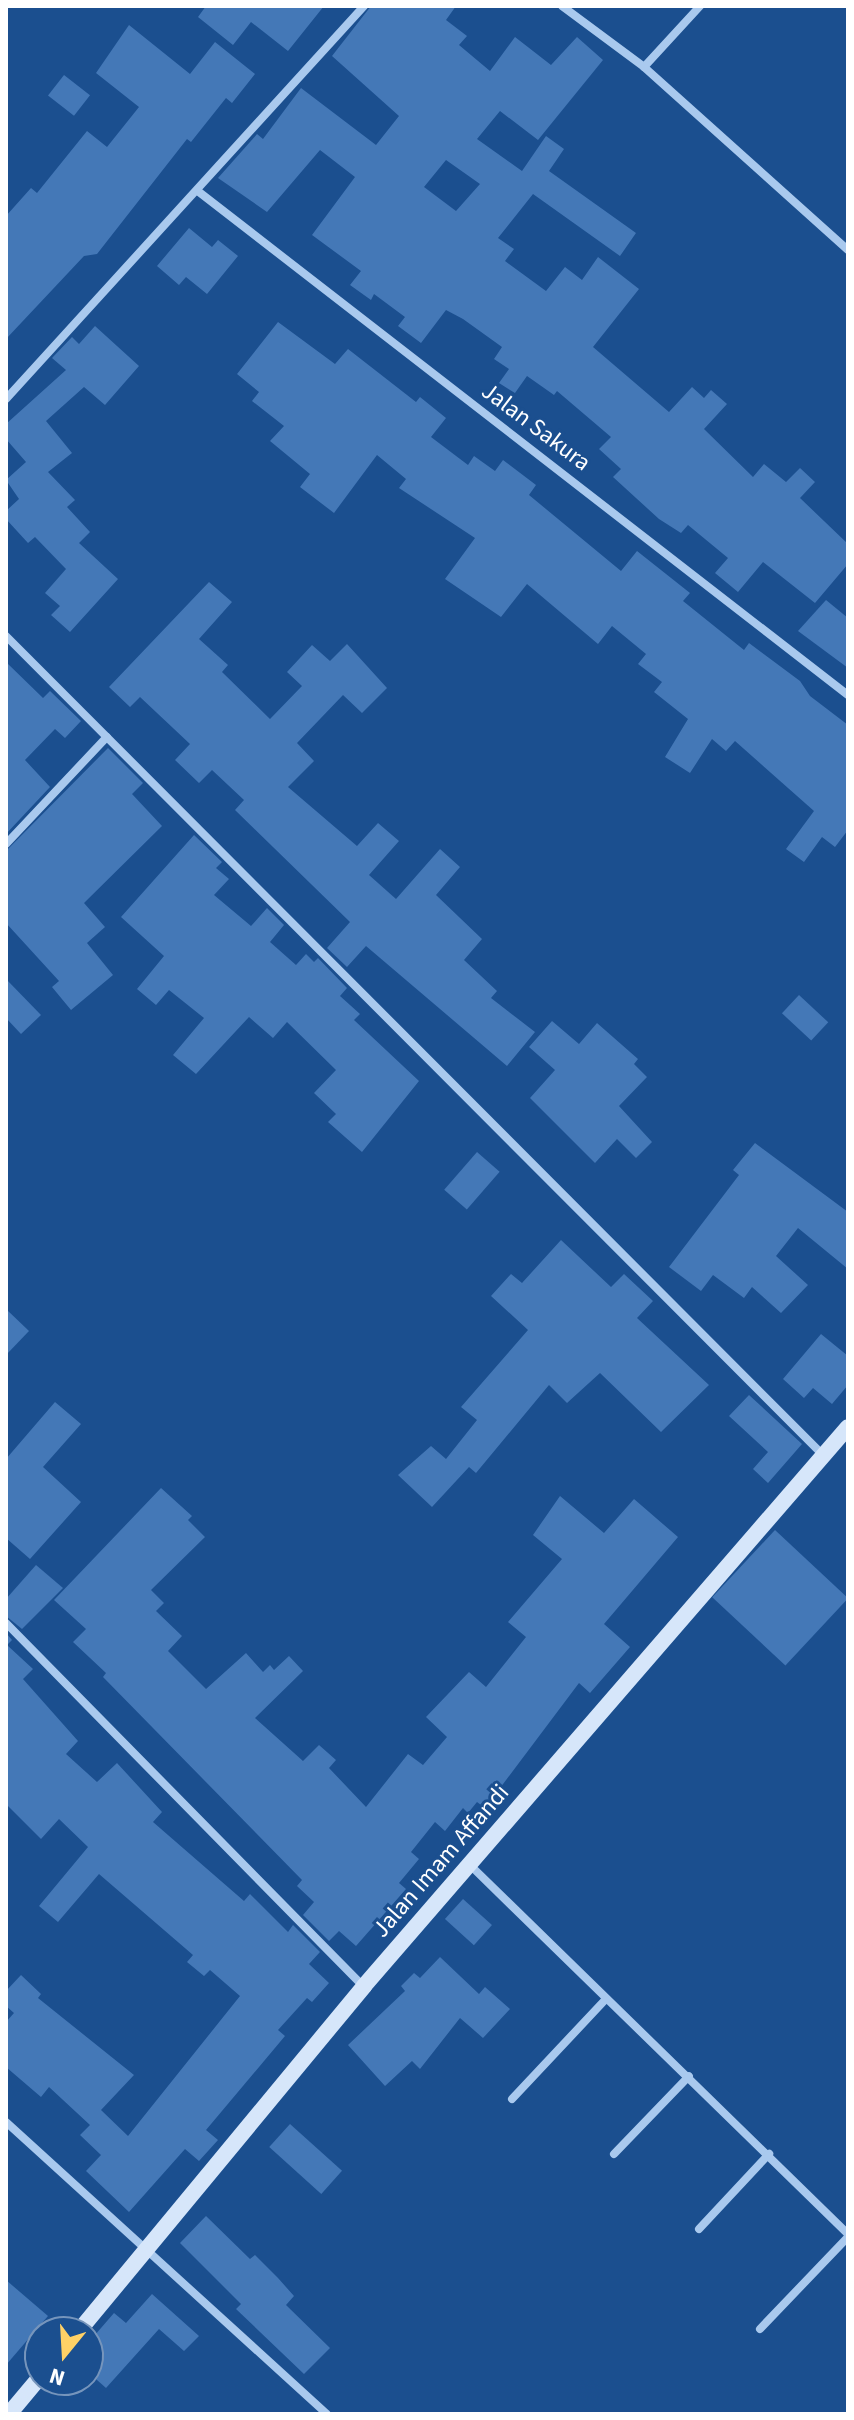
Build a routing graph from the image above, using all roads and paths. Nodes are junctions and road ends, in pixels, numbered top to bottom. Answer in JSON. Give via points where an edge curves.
{"nodes":[{"id":1,"x":364,"y":6,"type":"edge"},
{"id":2,"x":562,"y":6,"type":"edge"},
{"id":3,"x":700,"y":6,"type":"edge"},
{"id":4,"x":644,"y":67,"type":"junction"},
{"id":5,"x":199,"y":192,"type":"junction"},
{"id":6,"x":848,"y":250,"type":"edge"},
{"id":7,"x":6,"y":399,"type":"edge"},
{"id":8,"x":6,"y":636,"type":"edge"},
{"id":9,"x":848,"y":695,"type":"edge"},
{"id":10,"x":107,"y":737,"type":"junction"},
{"id":11,"x":6,"y":844,"type":"edge"},
{"id":12,"x":848,"y":1427,"type":"edge"},
{"id":13,"x":824,"y":1455,"type":"junction"},
{"id":14,"x":6,"y":1623,"type":"edge"},
{"id":15,"x":470,"y":1865,"type":"junction"},
{"id":16,"x":364,"y":1986,"type":"junction"},
{"id":17,"x":606,"y":1999,"type":"junction"},
{"id":18,"x":689,"y":2076,"type":"junction"},
{"id":19,"x":512,"y":2099,"type":"dead end"},
{"id":20,"x":6,"y":2122,"type":"edge"},
{"id":21,"x":614,"y":2154,"type":"dead end"},
{"id":22,"x":769,"y":2154,"type":"junction"},
{"id":23,"x":699,"y":2229,"type":"dead end"},
{"id":24,"x":848,"y":2235,"type":"edge"},
{"id":25,"x":147,"y":2249,"type":"junction"},
{"id":26,"x":91,"y":2316,"type":"edge"},
{"id":27,"x":760,"y":2329,"type":"dead end"},
{"id":28,"x":24,"y":2396,"type":"edge"},
{"id":29,"x":9,"y":2414,"type":"edge"},
{"id":30,"x":327,"y":2414,"type":"edge"}],
"edges":[{"from":1,"to":5,"type":"street"},
{"from":2,"to":4,"type":"street"},
{"from":3,"to":4,"type":"street"},
{"from":4,"to":6,"type":"street"},
{"from":5,"to":7,"type":"street"},
{"from":5,"to":9,"type":"street","name":"Jalan Sakura"},
{"from":8,"to":10,"type":"street"},
{"from":10,"to":11,"type":"street"},
{"from":10,"to":13,"type":"street"},
{"from":12,"to":13,"type":"street","name":"Jalan Imam Affandi"},
{"from":13,"to":15,"type":"street","name":"Jalan Imam Affandi"},
{"from":14,"to":16,"type":"street"},
{"from":15,"to":16,"type":"street","name":"Jalan Imam Affandi"},
{"from":15,"to":17,"type":"street"},
{"from":16,"to":25,"type":"street","name":"Jalan Imam Affandi"},
{"from":17,"to":18,"type":"street"},
{"from":17,"to":19,"type":"street"},
{"from":18,"to":21,"type":"street"},
{"from":18,"to":22,"type":"street"},
{"from":20,"to":25,"type":"street"},
{"from":22,"to":23,"type":"street"},
{"from":22,"to":24,"type":"street"},
{"from":24,"to":27,"type":"street"},
{"from":25,"to":26,"type":"street","name":"Jalan Imam Affandi"},
{"from":25,"to":30,"type":"street"},
{"from":28,"to":29,"type":"street"}]}
